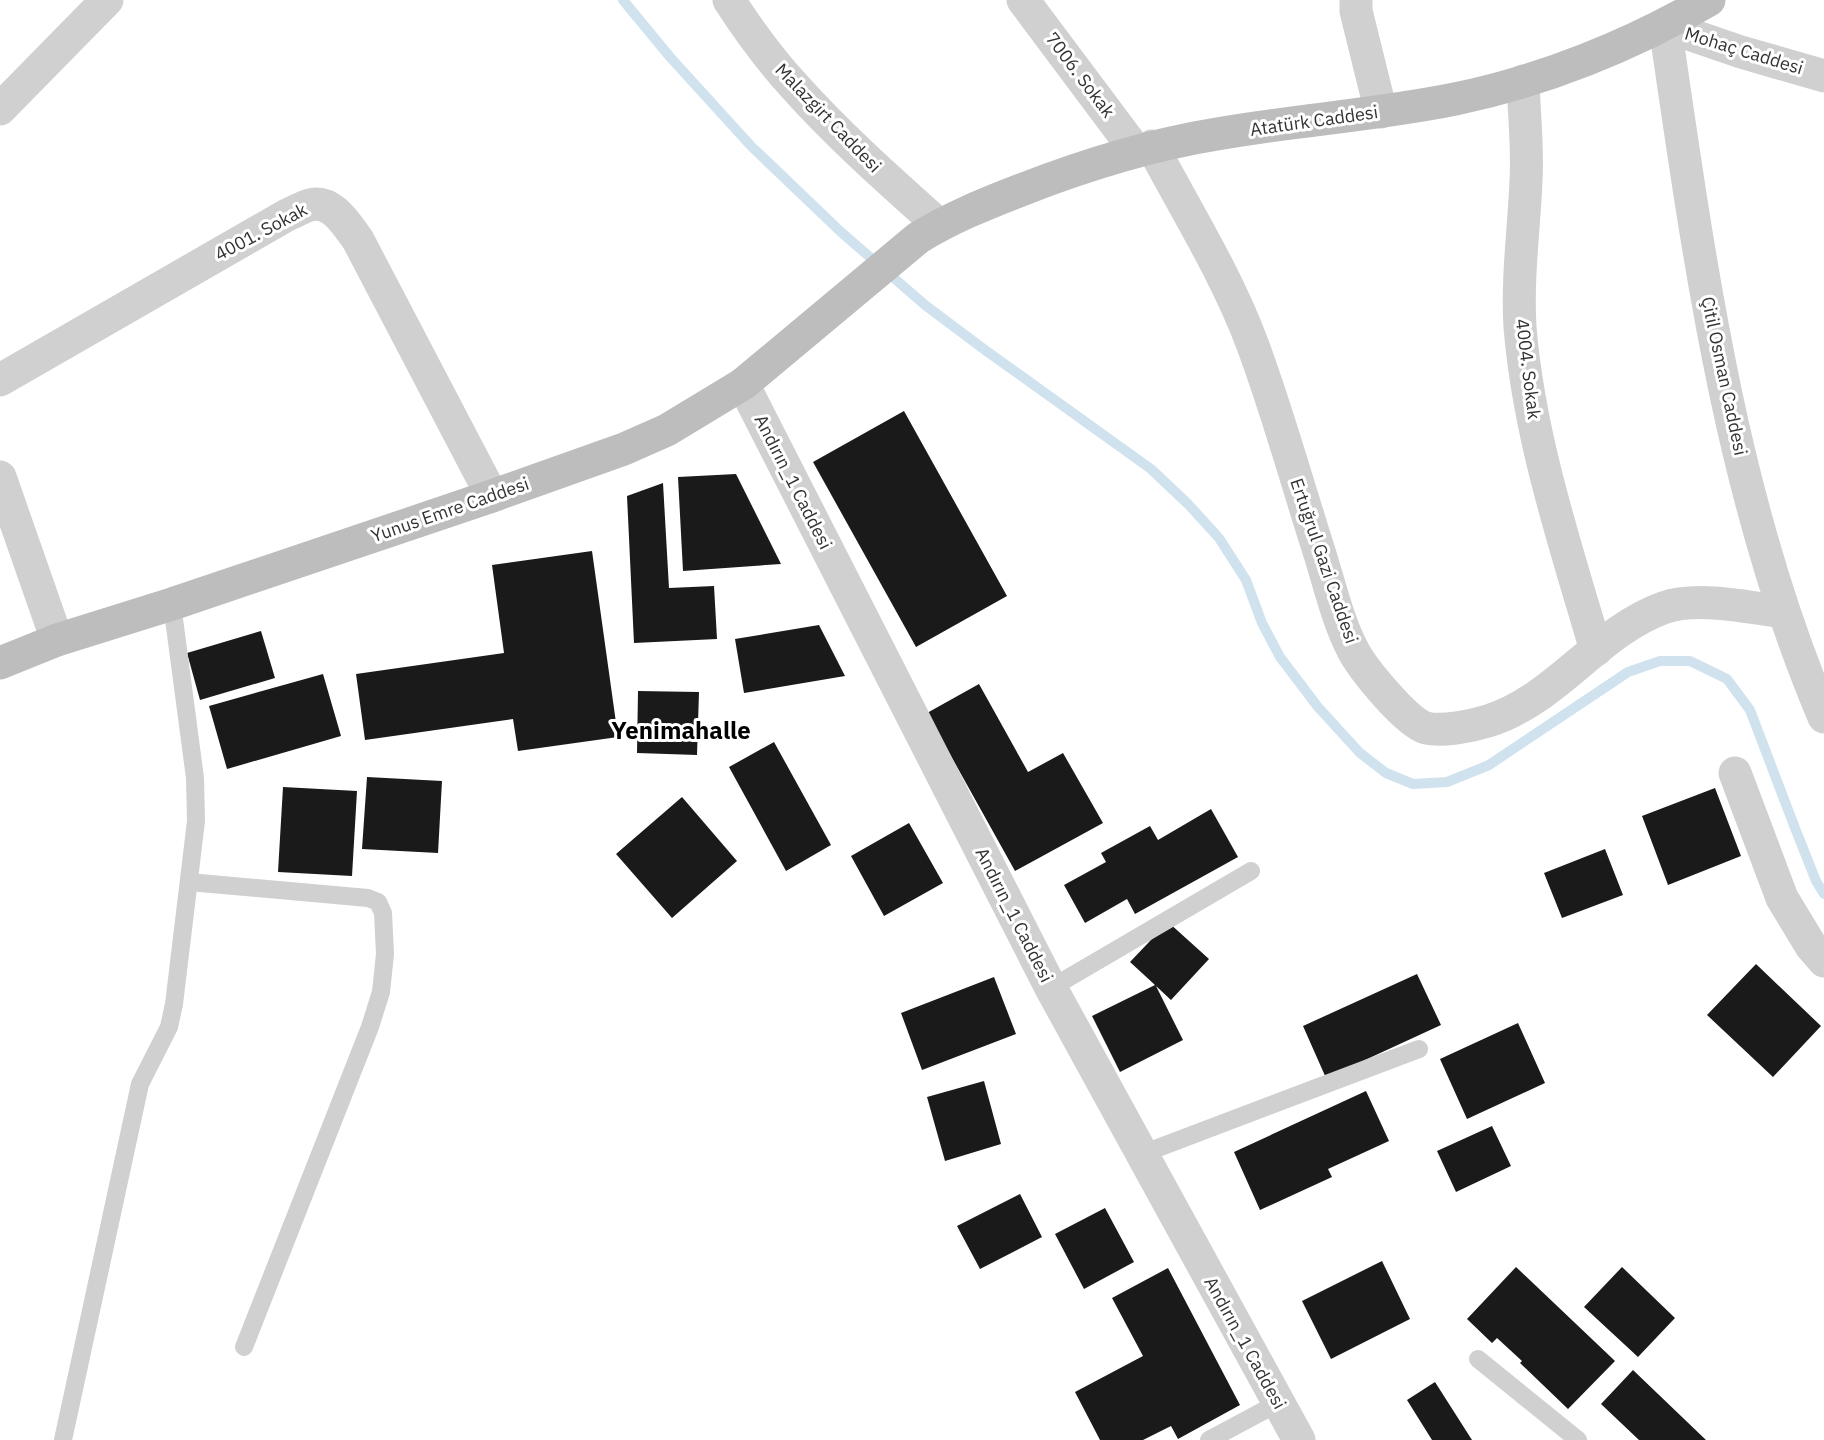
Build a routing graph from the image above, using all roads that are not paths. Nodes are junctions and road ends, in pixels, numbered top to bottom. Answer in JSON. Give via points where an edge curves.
{"nodes":[{"id":1,"x":107,"y":0,"type":"edge"},
{"id":2,"x":1023,"y":0,"type":"edge"},
{"id":3,"x":1356,"y":0,"type":"edge"},
{"id":4,"x":1709,"y":0,"type":"edge"},
{"id":5,"x":736,"y":3,"type":"edge"},
{"id":6,"x":1665,"y":26,"type":"junction"},
{"id":7,"x":1824,"y":76,"type":"edge"},
{"id":8,"x":1523,"y":81,"type":"junction"},
{"id":9,"x":0,"y":109,"type":"edge"},
{"id":10,"x":1381,"y":112,"type":"junction"},
{"id":11,"x":1144,"y":148,"type":"junction"},
{"id":12,"x":928,"y":231,"type":"junction"},
{"id":13,"x":862,"y":284,"type":"joint"},
{"id":14,"x":0,"y":380,"type":"edge"},
{"id":15,"x":743,"y":384,"type":"junction"},
{"id":16,"x":0,"y":477,"type":"edge"},
{"id":17,"x":492,"y":496,"type":"junction"},
{"id":18,"x":172,"y":604,"type":"junction"},
{"id":19,"x":1783,"y":612,"type":"junction"},
{"id":20,"x":57,"y":640,"type":"junction"},
{"id":21,"x":1596,"y":651,"type":"junction"},
{"id":22,"x":0,"y":663,"type":"edge"},
{"id":23,"x":1824,"y":717,"type":"edge"},
{"id":24,"x":1735,"y":773,"type":"dead end"},
{"id":25,"x":1251,"y":871,"type":"dead end"},
{"id":26,"x":189,"y":882,"type":"junction"},
{"id":27,"x":1824,"y":961,"type":"edge"},
{"id":28,"x":1051,"y":988,"type":"junction"},
{"id":29,"x":1419,"y":1049,"type":"dead end"},
{"id":30,"x":1142,"y":1154,"type":"junction"},
{"id":31,"x":244,"y":1347,"type":"dead end"},
{"id":32,"x":1478,"y":1359,"type":"dead end"},
{"id":33,"x":1278,"y":1403,"type":"junction"},
{"id":34,"x":63,"y":1440,"type":"edge"},
{"id":35,"x":1209,"y":1440,"type":"edge"},
{"id":36,"x":1299,"y":1440,"type":"edge"},
{"id":37,"x":1578,"y":1440,"type":"edge"}],
"edges":[{"from":1,"to":9,"type":"street"},
{"from":2,"to":11,"type":"street","name":"7006. Sokak"},
{"from":3,"to":10,"type":"street"},
{"from":4,"to":6,"type":"main road","name":"Atatürk Caddesi"},
{"from":5,"to":12,"type":"street","name":"Malazgirt Caddesi","via":[[754,37],[795,88]]},
{"from":6,"to":7,"type":"street","name":"Mohaç Caddesi"},
{"from":6,"to":8,"type":"main road","name":"Atatürk Caddesi"},
{"from":6,"to":19,"type":"street","name":"Çitil Osman Caddesi","via":[[1718,354],[1734,430]]},
{"from":8,"to":10,"type":"main road","name":"Atatürk Caddesi"},
{"from":8,"to":21,"type":"street","name":"4004. Sokak","via":[[1527,178],[1520,324],[1530,406]]},
{"from":10,"to":11,"type":"main road","name":"Atatürk Caddesi"},
{"from":11,"to":12,"type":"main road","name":"Atatürk Caddesi","via":[[1069,171]]},
{"from":11,"to":21,"type":"street","name":"Ertuğrul Gazi Caddesi","via":[[1228,288],[1251,340],[1338,612],[1355,652],[1376,683],[1424,728],[1452,729],[1487,722],[1521,708]]},
{"from":12,"to":13,"type":"main road","name":"Atatürk Caddesi"},
{"from":13,"to":15,"type":"main road","name":"Yunus Emre Caddesi"},
{"from":14,"to":17,"type":"street","name":"4001. Sokak","via":[[287,215],[312,204],[327,207],[340,216],[358,240]]},
{"from":15,"to":17,"type":"main road","name":"Yunus Emre Caddesi","via":[[667,430]]},
{"from":15,"to":28,"type":"street","name":"Andırın_1 Caddesi"},
{"from":16,"to":20,"type":"street"},
{"from":17,"to":18,"type":"main road","name":"Yunus Emre Caddesi"},
{"from":18,"to":20,"type":"main road","name":"Yunus Emre Caddesi"},
{"from":18,"to":26,"type":"lane","via":[[195,778],[196,821]]},
{"from":19,"to":21,"type":"street","name":"Ertuğrul Gazi Caddesi","via":[[1694,603],[1665,607],[1635,622]]},
{"from":19,"to":23,"type":"street","name":"Çitil Osman Caddesi"},
{"from":20,"to":22,"type":"main road","name":"Yunus Emre Caddesi"},
{"from":24,"to":27,"type":"street","via":[[1782,898]]},
{"from":25,"to":28,"type":"lane"},
{"from":26,"to":31,"type":"lane","via":[[369,898],[378,902],[383,913],[384,972],[370,1027]]},
{"from":26,"to":34,"type":"lane","via":[[174,1005],[169,1027],[140,1084]]},
{"from":28,"to":30,"type":"street","name":"Andırın_1 Caddesi"},
{"from":29,"to":30,"type":"lane"},
{"from":30,"to":33,"type":"street","name":"Andırın_1 Caddesi"},
{"from":32,"to":37,"type":"lane"},
{"from":33,"to":35,"type":"lane"},
{"from":33,"to":36,"type":"street","name":"Andırın_1 Caddesi"}]}
